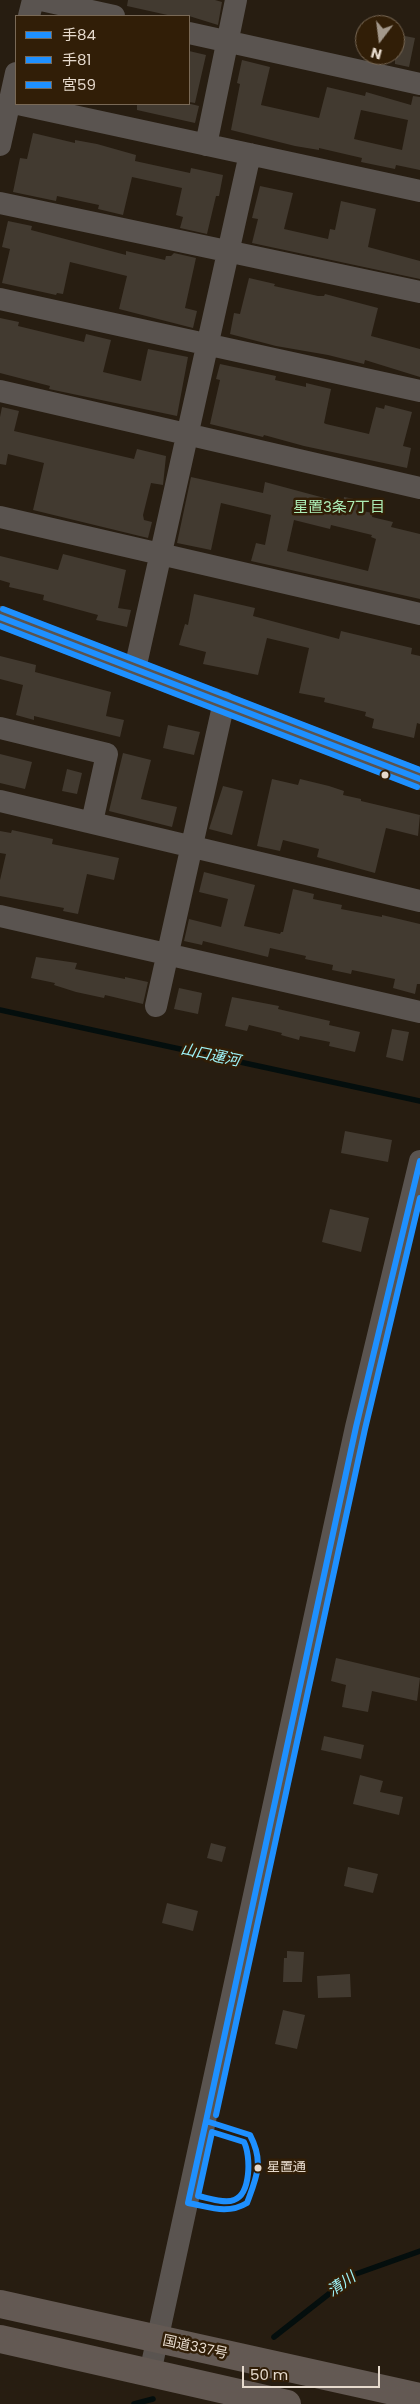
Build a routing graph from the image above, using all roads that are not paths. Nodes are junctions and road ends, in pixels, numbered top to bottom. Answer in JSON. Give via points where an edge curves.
{"nodes":[{"id":1,"x":33,"y":0,"type":"edge"},
{"id":2,"x":40,"y":0,"type":"edge"},
{"id":3,"x":236,"y":0,"type":"edge"},
{"id":4,"x":29,"y":15,"type":"edge"},
{"id":5,"x":109,"y":15,"type":"edge"},
{"id":6,"x":190,"y":33,"type":"edge"},
{"id":7,"x":227,"y":41,"type":"junction"},
{"id":8,"x":15,"y":79,"type":"edge"},
{"id":9,"x":420,"y":84,"type":"edge"},
{"id":10,"x":11,"y":102,"type":"edge"},
{"id":11,"x":25,"y":105,"type":"edge"},
{"id":12,"x":0,"y":145,"type":"edge"},
{"id":13,"x":206,"y":145,"type":"junction"},
{"id":14,"x":250,"y":154,"type":"junction"},
{"id":15,"x":420,"y":191,"type":"edge"},
{"id":16,"x":0,"y":203,"type":"edge"},
{"id":17,"x":228,"y":251,"type":"junction"},
{"id":18,"x":420,"y":292,"type":"edge"},
{"id":19,"x":0,"y":299,"type":"edge"},
{"id":20,"x":207,"y":344,"type":"junction"},
{"id":21,"x":420,"y":390,"type":"edge"},
{"id":22,"x":0,"y":391,"type":"edge"},
{"id":23,"x":186,"y":434,"type":"junction"},
{"id":24,"x":420,"y":487,"type":"edge"},
{"id":25,"x":0,"y":516,"type":"edge"},
{"id":26,"x":162,"y":552,"type":"junction"},
{"id":27,"x":420,"y":614,"type":"edge"},
{"id":28,"x":0,"y":617,"type":"edge"},
{"id":29,"x":136,"y":669,"type":"junction"},
{"id":30,"x":224,"y":702,"type":"junction"},
{"id":31,"x":0,"y":728,"type":"edge"},
{"id":32,"x":420,"y":779,"type":"edge"},
{"id":33,"x":0,"y":801,"type":"edge"},
{"id":34,"x":92,"y":822,"type":"junction"},
{"id":35,"x":192,"y":845,"type":"junction"},
{"id":36,"x":420,"y":901,"type":"edge"},
{"id":37,"x":0,"y":916,"type":"edge"},
{"id":38,"x":167,"y":954,"type":"junction"},
{"id":39,"x":156,"y":1006,"type":"dead end"},
{"id":40,"x":420,"y":1012,"type":"edge"},
{"id":41,"x":420,"y":1161,"type":"edge"},
{"id":42,"x":0,"y":2304,"type":"edge"},
{"id":43,"x":0,"y":2339,"type":"edge"},
{"id":44,"x":158,"y":2339,"type":"junction"},
{"id":45,"x":150,"y":2373,"type":"junction"},
{"id":46,"x":420,"y":2397,"type":"edge"},
{"id":47,"x":287,"y":2404,"type":"edge"}],
"edges":[{"from":1,"to":4,"type":"street"},
{"from":2,"to":5,"type":"street"},
{"from":3,"to":7,"type":"street"},
{"from":6,"to":7,"type":"street"},
{"from":7,"to":9,"type":"street"},
{"from":7,"to":13,"type":"street"},
{"from":8,"to":10,"type":"street"},
{"from":10,"to":12,"type":"street"},
{"from":11,"to":13,"type":"street"},
{"from":13,"to":14,"type":"street"},
{"from":14,"to":15,"type":"street"},
{"from":14,"to":17,"type":"street"},
{"from":16,"to":17,"type":"street"},
{"from":17,"to":18,"type":"street"},
{"from":17,"to":20,"type":"street"},
{"from":19,"to":20,"type":"street"},
{"from":20,"to":21,"type":"street"},
{"from":20,"to":23,"type":"street"},
{"from":22,"to":23,"type":"street"},
{"from":23,"to":24,"type":"street"},
{"from":23,"to":26,"type":"street"},
{"from":25,"to":26,"type":"street"},
{"from":26,"to":27,"type":"street"},
{"from":26,"to":29,"type":"street"},
{"from":28,"to":29,"type":"street"},
{"from":29,"to":30,"type":"street"},
{"from":30,"to":32,"type":"street"},
{"from":30,"to":35,"type":"street"},
{"from":31,"to":34,"type":"street","via":[[107,754]]},
{"from":33,"to":34,"type":"street"},
{"from":34,"to":35,"type":"street"},
{"from":35,"to":36,"type":"street"},
{"from":35,"to":38,"type":"street"},
{"from":37,"to":38,"type":"street"},
{"from":38,"to":39,"type":"street"},
{"from":38,"to":40,"type":"street"},
{"from":41,"to":44,"type":"street","via":[[356,1427]]},
{"from":42,"to":44,"type":"highway","name":"国道337号"},
{"from":43,"to":45,"type":"highway"},
{"from":44,"to":45,"type":"street"},
{"from":44,"to":46,"type":"highway","name":"国道337号"},
{"from":45,"to":47,"type":"highway"}]}
